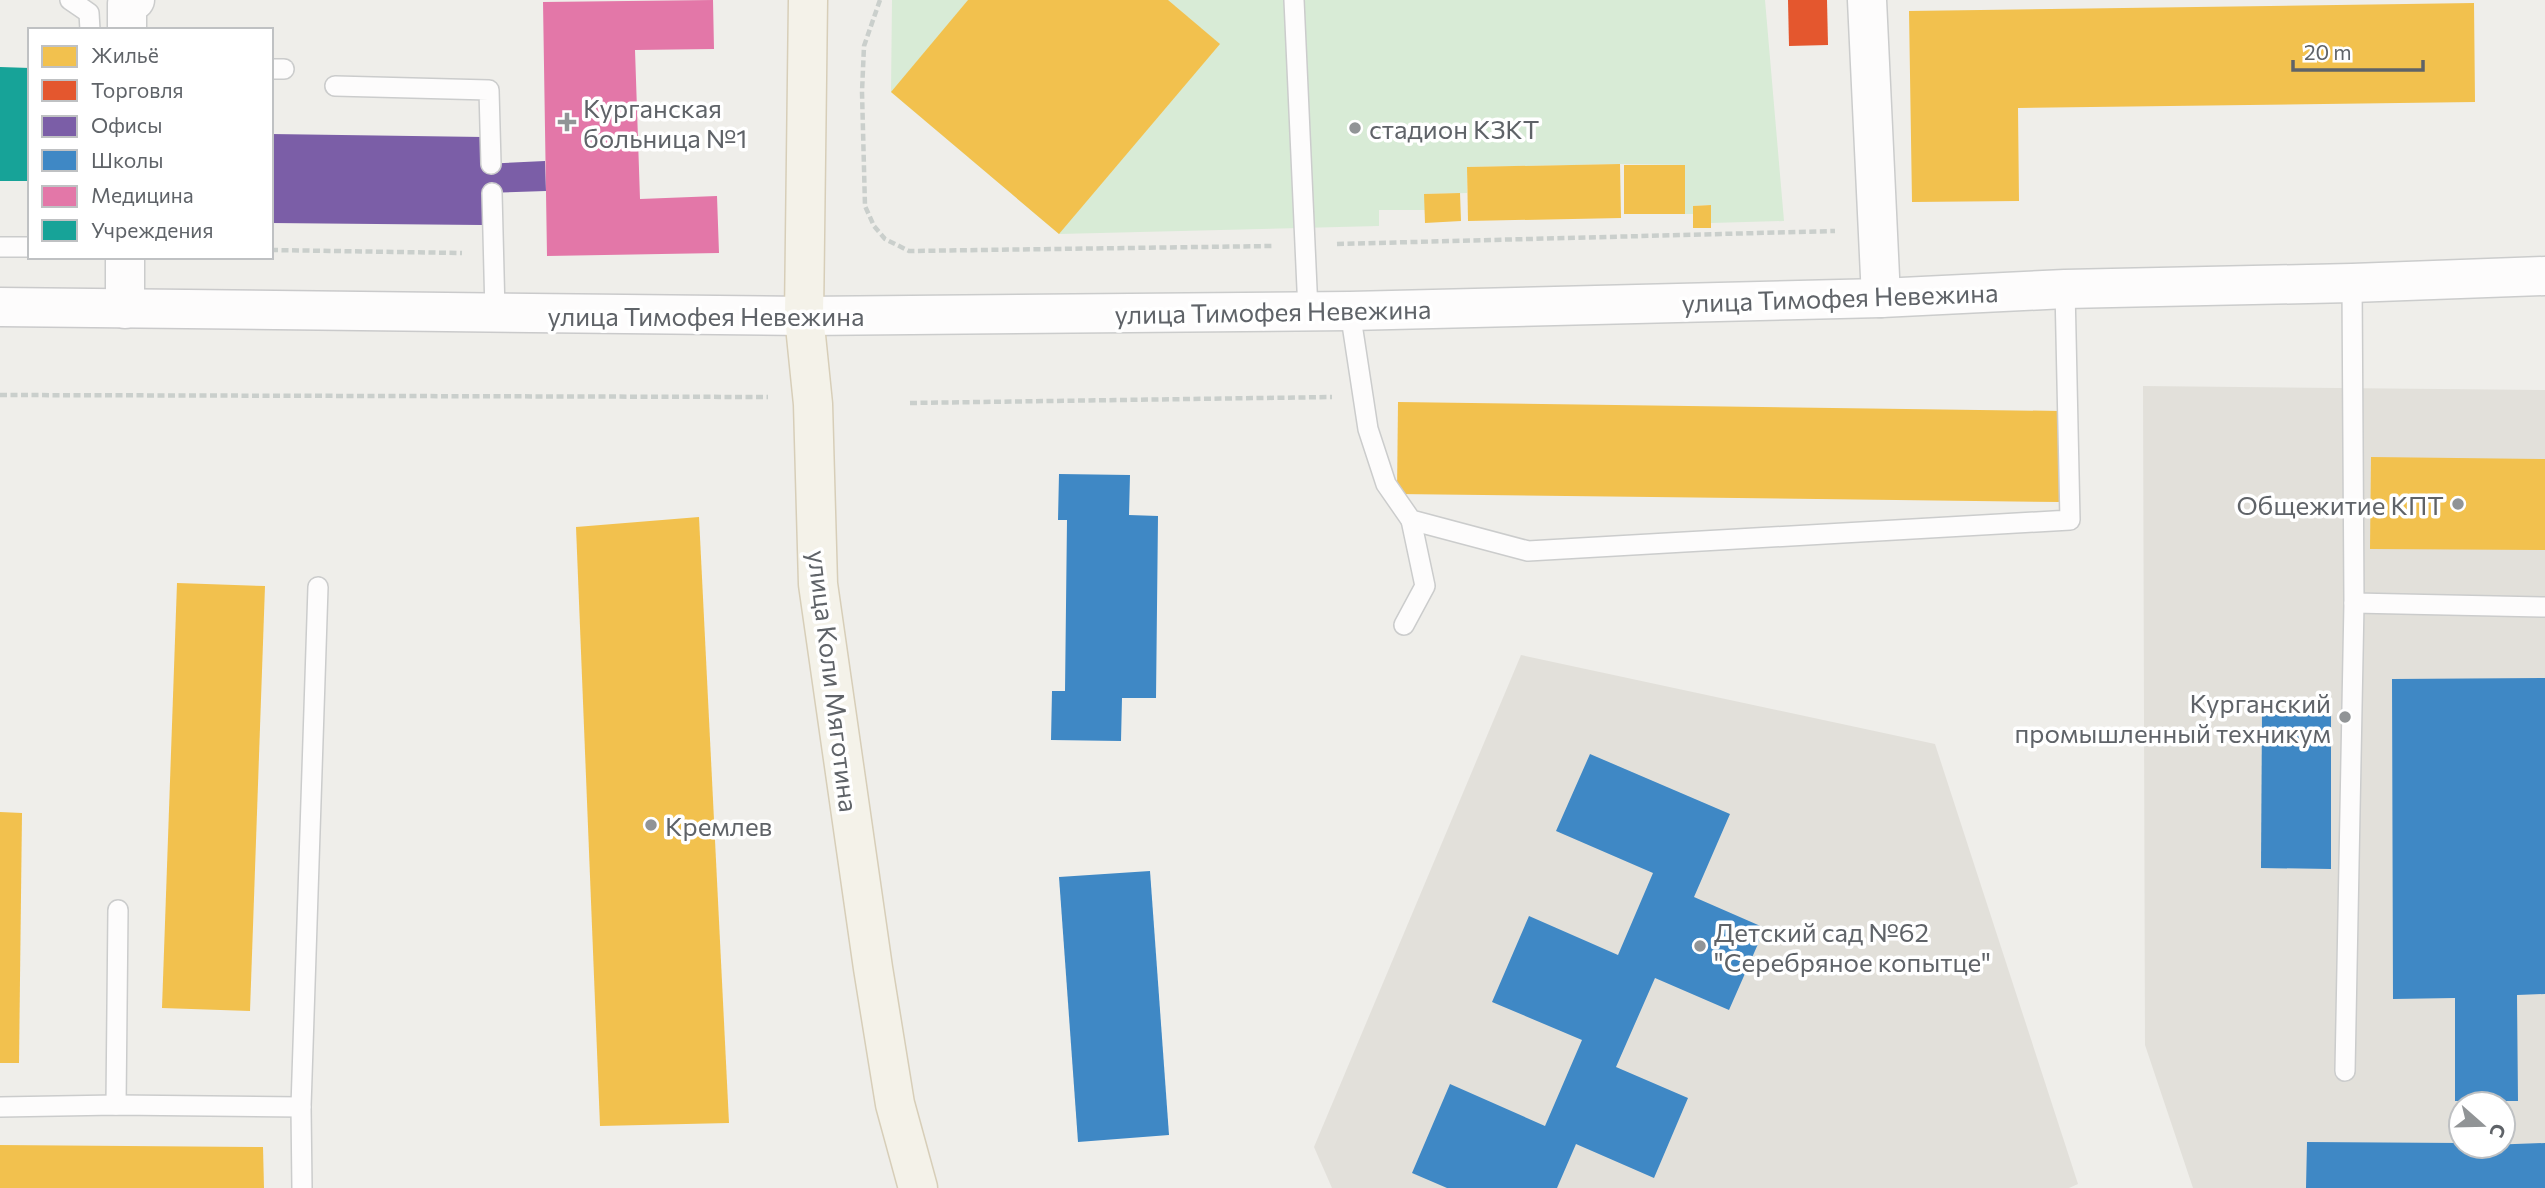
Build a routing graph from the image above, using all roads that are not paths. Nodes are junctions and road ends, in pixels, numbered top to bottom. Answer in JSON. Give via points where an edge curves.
{"nodes":[{"id":1,"x":70,"y":0,"type":"edge"},
{"id":2,"x":135,"y":0,"type":"edge"},
{"id":3,"x":808,"y":0,"type":"edge"},
{"id":4,"x":1294,"y":0,"type":"edge"},
{"id":5,"x":1867,"y":0,"type":"edge"},
{"id":6,"x":90,"y":28,"type":"edge"},
{"id":7,"x":127,"y":28,"type":"edge"},
{"id":8,"x":335,"y":86,"type":"dead end"},
{"id":9,"x":491,"y":164,"type":"dead end"},
{"id":10,"x":492,"y":193,"type":"dead end"},
{"id":11,"x":0,"y":247,"type":"edge"},
{"id":12,"x":28,"y":247,"type":"edge"},
{"id":13,"x":125,"y":259,"type":"edge"},
{"id":14,"x":2545,"y":276,"type":"edge"},
{"id":15,"x":2352,"y":284,"type":"junction"},
{"id":16,"x":2065,"y":289,"type":"junction"},
{"id":17,"x":1881,"y":298,"type":"junction"},
{"id":18,"x":0,"y":307,"type":"edge"},
{"id":19,"x":125,"y":309,"type":"junction"},
{"id":20,"x":1308,"y":311,"type":"junction"},
{"id":21,"x":1350,"y":311,"type":"junction"},
{"id":22,"x":495,"y":313,"type":"junction"},
{"id":23,"x":804,"y":316,"type":"junction"},
{"id":24,"x":1411,"y":520,"type":"junction"},
{"id":25,"x":318,"y":587,"type":"dead end"},
{"id":26,"x":2354,"y":603,"type":"junction"},
{"id":27,"x":2545,"y":607,"type":"edge"},
{"id":28,"x":1404,"y":625,"type":"dead end"},
{"id":29,"x":118,"y":910,"type":"dead end"},
{"id":30,"x":2345,"y":1072,"type":"dead end"},
{"id":31,"x":116,"y":1105,"type":"junction"},
{"id":32,"x":0,"y":1107,"type":"edge"},
{"id":33,"x":301,"y":1107,"type":"junction"},
{"id":34,"x":302,"y":1188,"type":"edge"},
{"id":35,"x":918,"y":1188,"type":"edge"}],
"edges":[{"from":1,"to":6,"type":"lane","via":[[89,13]]},
{"from":2,"to":7,"type":"street","via":[[127,4]]},
{"from":3,"to":23,"type":"main road","name":"улица Коли Мяготина"},
{"from":4,"to":20,"type":"lane"},
{"from":5,"to":17,"type":"street"},
{"from":8,"to":9,"type":"lane","via":[[489,90]]},
{"from":10,"to":22,"type":"lane"},
{"from":11,"to":12,"type":"lane"},
{"from":13,"to":19,"type":"street"},
{"from":14,"to":15,"type":"street","name":"улица Тимофея Невежина"},
{"from":15,"to":16,"type":"street","name":"улица Тимофея Невежина"},
{"from":15,"to":26,"type":"lane"},
{"from":16,"to":17,"type":"street","name":"улица Тимофея Невежина"},
{"from":16,"to":24,"type":"lane","via":[[2070,520],[1528,551]]},
{"from":17,"to":21,"type":"street","name":"улица Тимофея Невежина"},
{"from":18,"to":19,"type":"street","name":"улица Тимофея Невежина"},
{"from":19,"to":22,"type":"street","name":"улица Тимофея Невежина"},
{"from":20,"to":21,"type":"street","name":"улица Тимофея Невежина"},
{"from":20,"to":23,"type":"street","name":"улица Тимофея Невежина"},
{"from":21,"to":24,"type":"lane","via":[[1368,429],[1386,484]]},
{"from":22,"to":23,"type":"street","name":"улица Тимофея Невежина"},
{"from":23,"to":35,"type":"main road","name":"улица Коли Мяготина","via":[[813,404],[818,584],[888,1063]]},
{"from":24,"to":28,"type":"lane","via":[[1424,586]]},
{"from":25,"to":33,"type":"lane"},
{"from":26,"to":27,"type":"lane"},
{"from":26,"to":30,"type":"lane"},
{"from":29,"to":31,"type":"lane"},
{"from":31,"to":32,"type":"lane"},
{"from":31,"to":33,"type":"lane"},
{"from":33,"to":34,"type":"lane"}]}
